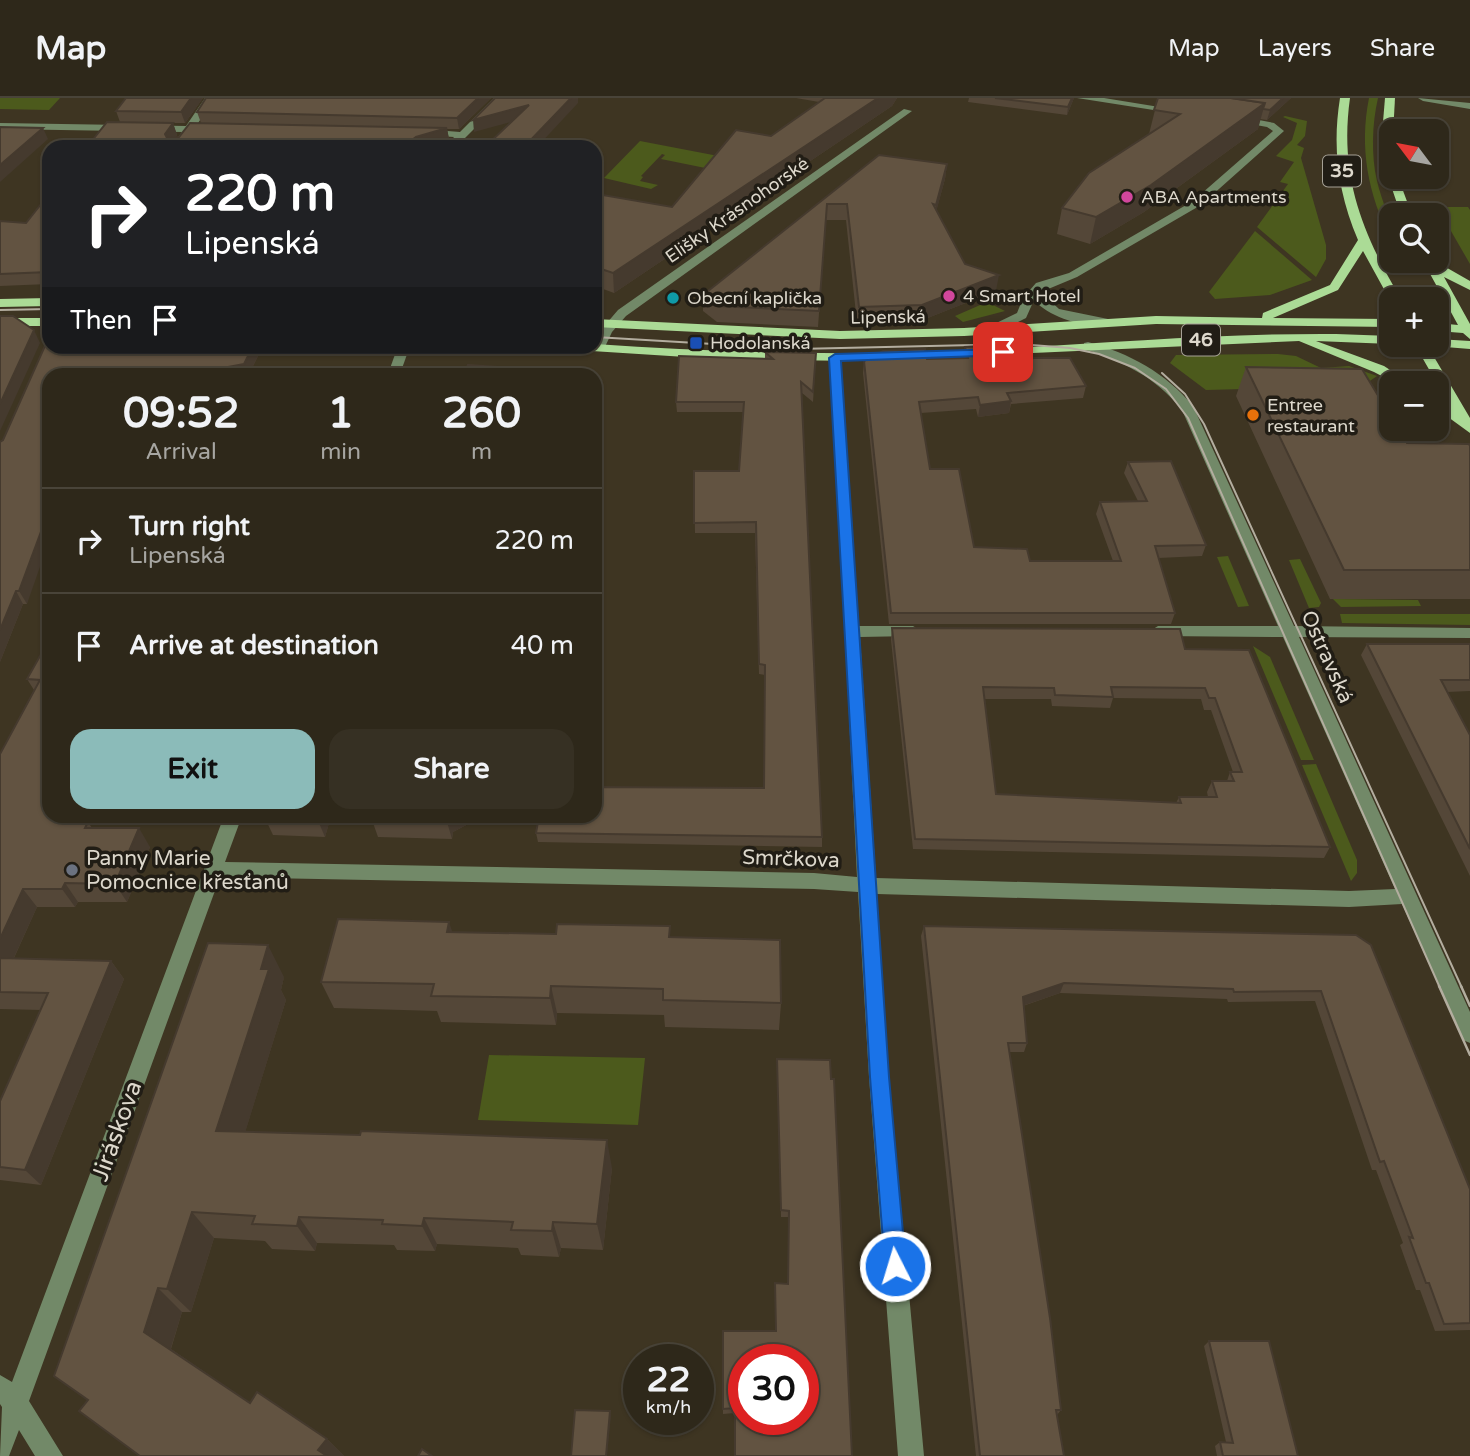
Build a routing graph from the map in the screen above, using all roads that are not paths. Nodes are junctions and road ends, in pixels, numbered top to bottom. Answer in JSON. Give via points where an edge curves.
{"nodes":[{"id":1,"x":210,"y":98,"type":"edge"},
{"id":2,"x":500,"y":98,"type":"edge"},
{"id":3,"x":1082,"y":98,"type":"edge"},
{"id":4,"x":1345,"y":98,"type":"edge"},
{"id":5,"x":1390,"y":98,"type":"edge"},
{"id":6,"x":1423,"y":98,"type":"edge"},
{"id":7,"x":1138,"y":102,"type":"edge"},
{"id":8,"x":1470,"y":106,"type":"edge"},
{"id":9,"x":907,"y":111,"type":"dead end"},
{"id":10,"x":1188,"y":112,"type":"edge"},
{"id":11,"x":1227,"y":118,"type":"edge"},
{"id":12,"x":1388,"y":119,"type":"edge"},
{"id":13,"x":0,"y":126,"type":"edge"},
{"id":14,"x":189,"y":129,"type":"junction"},
{"id":15,"x":226,"y":129,"type":"edge"},
{"id":16,"x":404,"y":132,"type":"edge"},
{"id":17,"x":462,"y":135,"type":"junction"},
{"id":18,"x":181,"y":140,"type":"edge"},
{"id":19,"x":457,"y":140,"type":"edge"},
{"id":20,"x":1364,"y":240,"type":"junction"},
{"id":21,"x":1436,"y":273,"type":"edge"},
{"id":22,"x":1447,"y":273,"type":"edge"},
{"id":23,"x":1470,"y":286,"type":"edge"},
{"id":24,"x":1389,"y":287,"type":"edge"},
{"id":25,"x":1034,"y":291,"type":"junction"},
{"id":26,"x":42,"y":302,"type":"edge"},
{"id":27,"x":0,"y":303,"type":"edge"},
{"id":28,"x":1257,"y":319,"type":"junction"},
{"id":29,"x":0,"y":322,"type":"edge"},
{"id":30,"x":42,"y":322,"type":"edge"},
{"id":31,"x":1104,"y":322,"type":"junction"},
{"id":32,"x":602,"y":323,"type":"edge"},
{"id":33,"x":1379,"y":323,"type":"edge"},
{"id":34,"x":611,"y":324,"type":"junction"},
{"id":35,"x":1449,"y":328,"type":"edge"},
{"id":36,"x":992,"y":330,"type":"junction"},
{"id":37,"x":1469,"y":331,"type":"edge"},
{"id":38,"x":1288,"y":336,"type":"junction"},
{"id":39,"x":1379,"y":340,"type":"edge"},
{"id":40,"x":602,"y":342,"type":"edge"},
{"id":41,"x":1449,"y":344,"type":"edge"},
{"id":42,"x":1470,"y":345,"type":"edge"},
{"id":43,"x":1088,"y":346,"type":"junction"},
{"id":44,"x":602,"y":348,"type":"edge"},
{"id":45,"x":1428,"y":357,"type":"edge"},
{"id":46,"x":835,"y":358,"type":"junction"},
{"id":47,"x":1383,"y":371,"type":"edge"},
{"id":48,"x":1449,"y":413,"type":"edge"},
{"id":49,"x":1468,"y":426,"type":"edge"},
{"id":50,"x":927,"y":631,"type":"edge"},
{"id":51,"x":1147,"y":631,"type":"edge"},
{"id":52,"x":1291,"y":631,"type":"junction"},
{"id":53,"x":854,"y":632,"type":"junction"},
{"id":54,"x":1470,"y":633,"type":"edge"},
{"id":55,"x":230,"y":823,"type":"edge"},
{"id":56,"x":214,"y":869,"type":"junction"},
{"id":57,"x":869,"y":886,"type":"junction"},
{"id":58,"x":1408,"y":896,"type":"junction"},
{"id":59,"x":1470,"y":1034,"type":"edge"},
{"id":60,"x":8,"y":1395,"type":"edge"},
{"id":61,"x":0,"y":1447,"type":"edge"},
{"id":62,"x":50,"y":1456,"type":"edge"},
{"id":63,"x":911,"y":1456,"type":"edge"}],
"edges":[{"from":1,"to":14,"type":"street"},
{"from":2,"to":17,"type":"street"},
{"from":3,"to":7,"type":"street"},
{"from":4,"to":20,"type":"main road","number":"35","via":[[1339,136],[1343,182]]},
{"from":5,"to":12,"type":"main road","number":"35"},
{"from":6,"to":8,"type":"street"},
{"from":7,"to":10,"type":"street"},
{"from":9,"to":34,"type":"street","name":"Elišky Krásnohorské"},
{"from":11,"to":25,"type":"street","via":[[1262,123],[1279,131],[1191,206],[1083,270]]},
{"from":13,"to":14,"type":"street"},
{"from":14,"to":15,"type":"street"},
{"from":14,"to":18,"type":"street"},
{"from":16,"to":17,"type":"street"},
{"from":17,"to":19,"type":"street"},
{"from":20,"to":24,"type":"main road","number":"35"},
{"from":20,"to":28,"type":"main road","via":[[1334,287]]},
{"from":21,"to":37,"type":"main road"},
{"from":22,"to":23,"type":"main road"},
{"from":25,"to":31,"type":"street","via":[[1042,304],[1057,313]]},
{"from":25,"to":36,"type":"street","via":[[1022,315]]},
{"from":26,"to":27,"type":"main road"},
{"from":28,"to":31,"type":"main road","name":"Lipenská","number":"46"},
{"from":28,"to":33,"type":"main road","name":"Lipenská","number":"46"},
{"from":29,"to":30,"type":"main road"},
{"from":31,"to":36,"type":"main road","name":"Lipenská","number":"46"},
{"from":32,"to":34,"type":"main road","name":"Lipenská"},
{"from":34,"to":36,"type":"main road","name":"Lipenská","number":"46","via":[[840,335]]},
{"from":34,"to":40,"type":"street","name":"Elišky Krásnohorské"},
{"from":35,"to":37,"type":"main road"},
{"from":38,"to":39,"type":"main road"},
{"from":38,"to":43,"type":"main road","number":"46"},
{"from":38,"to":47,"type":"main road","number":"46"},
{"from":41,"to":42,"type":"main road"},
{"from":43,"to":46,"type":"main road","name":"Lipenská","number":"46"},
{"from":43,"to":52,"type":"street","name":"Ostravská","via":[[1150,372],[1188,409]]},
{"from":44,"to":46,"type":"main road","name":"Lipenská","number":"46"},
{"from":45,"to":49,"type":"main road"},
{"from":46,"to":53,"type":"street"},
{"from":48,"to":49,"type":"main road"},
{"from":50,"to":53,"type":"street"},
{"from":51,"to":52,"type":"street"},
{"from":52,"to":54,"type":"street"},
{"from":52,"to":58,"type":"street","name":"Ostravská"},
{"from":53,"to":57,"type":"street"},
{"from":55,"to":56,"type":"street","name":"Jiráskova"},
{"from":56,"to":57,"type":"street","name":"Smrčkova","via":[[814,881]]},
{"from":56,"to":60,"type":"street","name":"Jiráskova"},
{"from":57,"to":58,"type":"street","name":"Smrčkova","via":[[1349,899]]},
{"from":57,"to":63,"type":"street"},
{"from":58,"to":59,"type":"street","name":"Ostravská"},
{"from":60,"to":61,"type":"street","name":"Jiráskova"},
{"from":60,"to":62,"type":"street"}]}
